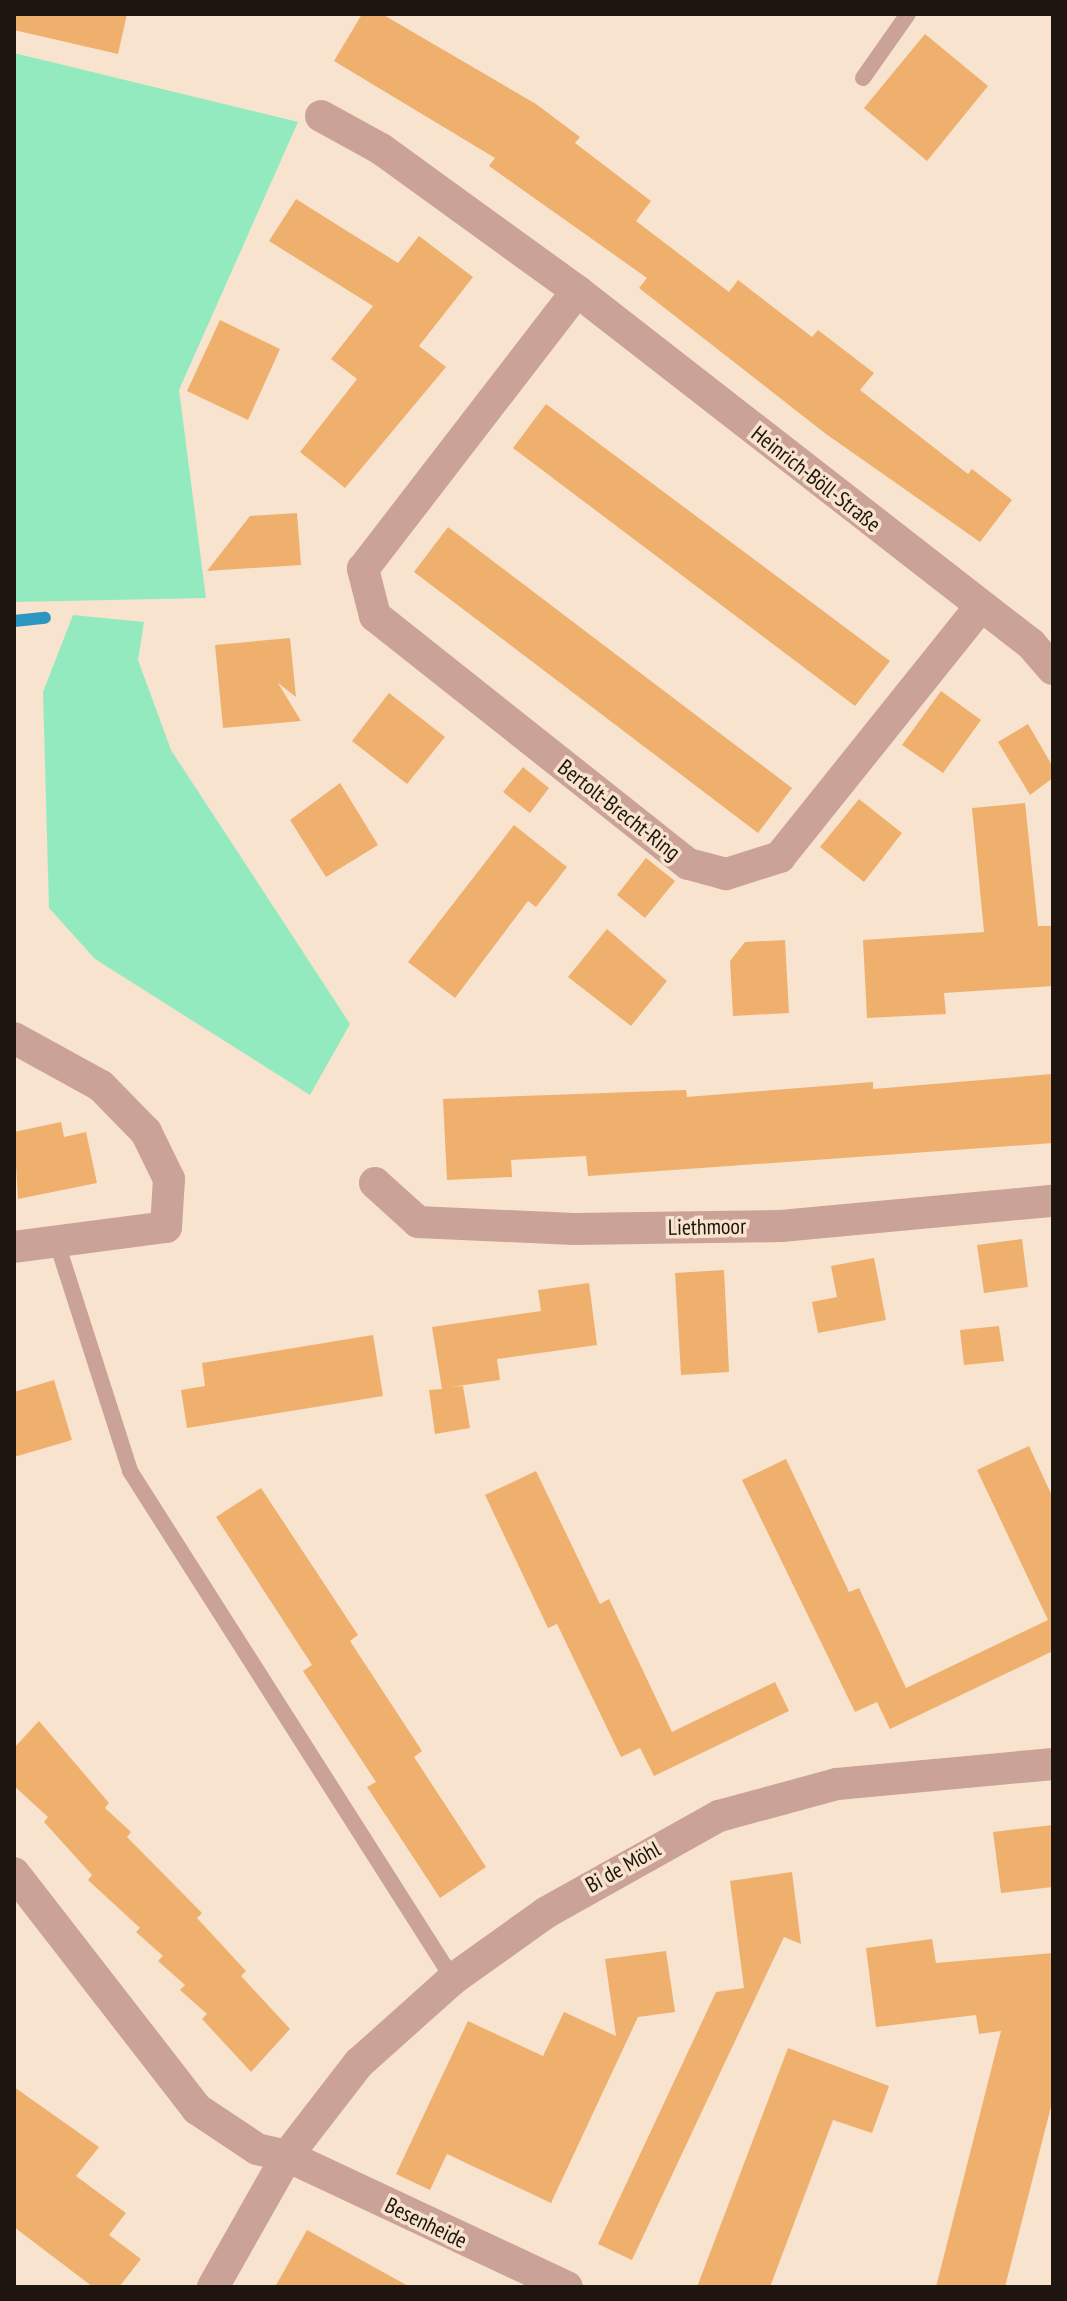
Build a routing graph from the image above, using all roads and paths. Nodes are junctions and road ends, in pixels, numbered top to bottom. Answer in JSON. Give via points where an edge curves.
{"nodes":[{"id":1,"x":908,"y":14,"type":"edge"},
{"id":2,"x":863,"y":78,"type":"dead end"},
{"id":3,"x":321,"y":116,"type":"dead end"},
{"id":4,"x":577,"y":291,"type":"junction"},
{"id":5,"x":980,"y":607,"type":"junction"},
{"id":6,"x":1053,"y":669,"type":"edge"},
{"id":7,"x":14,"y":1038,"type":"edge"},
{"id":8,"x":375,"y":1183,"type":"dead end"},
{"id":9,"x":1053,"y":1201,"type":"edge"},
{"id":10,"x":56,"y":1240,"type":"junction"},
{"id":11,"x":14,"y":1247,"type":"edge"},
{"id":12,"x":1053,"y":1764,"type":"edge"},
{"id":13,"x":14,"y":1873,"type":"edge"},
{"id":14,"x":453,"y":1979,"type":"junction"},
{"id":15,"x":287,"y":2156,"type":"junction"},
{"id":16,"x":213,"y":2287,"type":"edge"},
{"id":17,"x":567,"y":2287,"type":"edge"}],
"edges":[{"from":1,"to":2,"type":"lane"},
{"from":3,"to":4,"type":"street","name":"Heinrich-Böll-Straße","via":[[381,149]]},
{"from":4,"to":5,"type":"street","name":"Heinrich-Böll-Straße"},
{"from":4,"to":5,"type":"street","name":"Bertolt-Brecht-Ring","via":[[363,569],[375,616],[688,864],[726,874],[780,857]]},
{"from":5,"to":6,"type":"street","name":"Heinrich-Böll-Straße"},
{"from":7,"to":10,"type":"street","via":[[101,1086],[146,1132],[169,1179],[166,1227]]},
{"from":8,"to":9,"type":"street","name":"Liethmoor","via":[[418,1222],[574,1229],[781,1226]]},
{"from":10,"to":11,"type":"street"},
{"from":10,"to":14,"type":"lane","via":[[130,1471]]},
{"from":12,"to":14,"type":"street","name":"Bi de Möhl","via":[[837,1784],[719,1816],[624,1864]]},
{"from":13,"to":15,"type":"street","via":[[197,2109],[257,2149]]},
{"from":14,"to":15,"type":"street","name":"Bi de Möhl","via":[[359,2063]]},
{"from":15,"to":16,"type":"street","name":"Bi de Möhl"},
{"from":15,"to":17,"type":"street","name":"Besenheide"}]}
